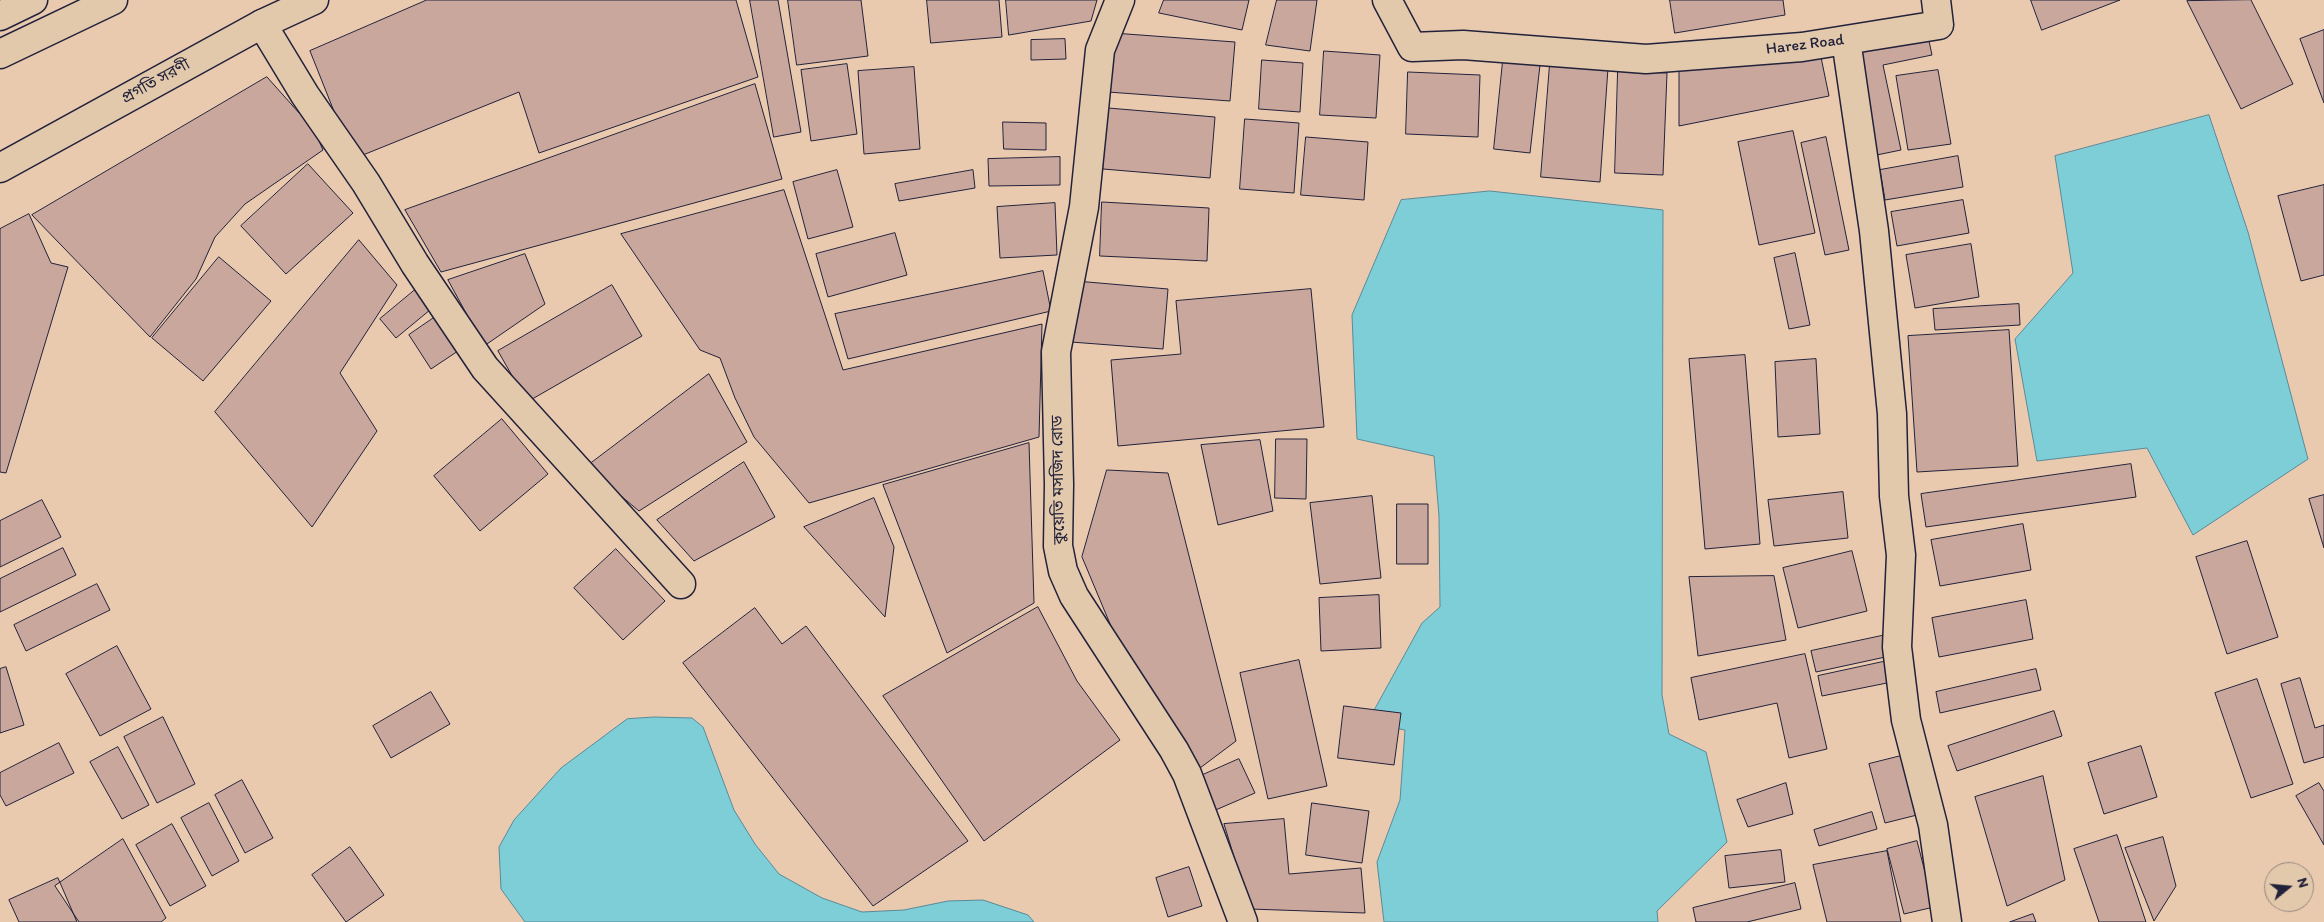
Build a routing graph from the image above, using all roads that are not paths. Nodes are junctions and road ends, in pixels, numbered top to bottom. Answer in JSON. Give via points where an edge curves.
{"nodes":[{"id":1,"x":33,"y":0,"type":"edge"},
{"id":2,"x":113,"y":0,"type":"edge"},
{"id":3,"x":314,"y":0,"type":"edge"},
{"id":4,"x":1120,"y":0,"type":"edge"},
{"id":5,"x":1387,"y":0,"type":"edge"},
{"id":6,"x":1936,"y":0,"type":"edge"},
{"id":7,"x":0,"y":16,"type":"edge"},
{"id":8,"x":262,"y":24,"type":"junction"},
{"id":9,"x":1846,"y":40,"type":"junction"},
{"id":10,"x":0,"y":54,"type":"edge"},
{"id":11,"x":0,"y":168,"type":"edge"},
{"id":12,"x":681,"y":584,"type":"dead end"},
{"id":13,"x":1243,"y":922,"type":"edge"},
{"id":14,"x":1947,"y":922,"type":"edge"}],
"edges":[{"from":1,"to":7,"type":"street"},
{"from":2,"to":10,"type":"street"},
{"from":3,"to":8,"type":"street","name":"প্রগতি সরণী"},
{"from":4,"to":13,"type":"street","name":"কুয়েতি মসজিদ রোড","via":[[1100,50],[1084,207],[1056,352],[1060,485],[1058,546],[1063,571],[1074,596],[1174,750],[1186,774]]},
{"from":5,"to":9,"type":"street","name":"Harez Road","via":[[1412,47],[1463,45],[1646,59],[1802,47]]},
{"from":6,"to":9,"type":"street","name":"Harez Road","via":[[1938,25]]},
{"from":8,"to":11,"type":"street","name":"প্রগতি সরণী"},
{"from":8,"to":12,"type":"street","via":[[484,368]]},
{"from":9,"to":14,"type":"street","via":[[1874,231],[1892,414],[1894,496],[1901,555],[1897,647],[1906,720],[1933,825]]}]}
